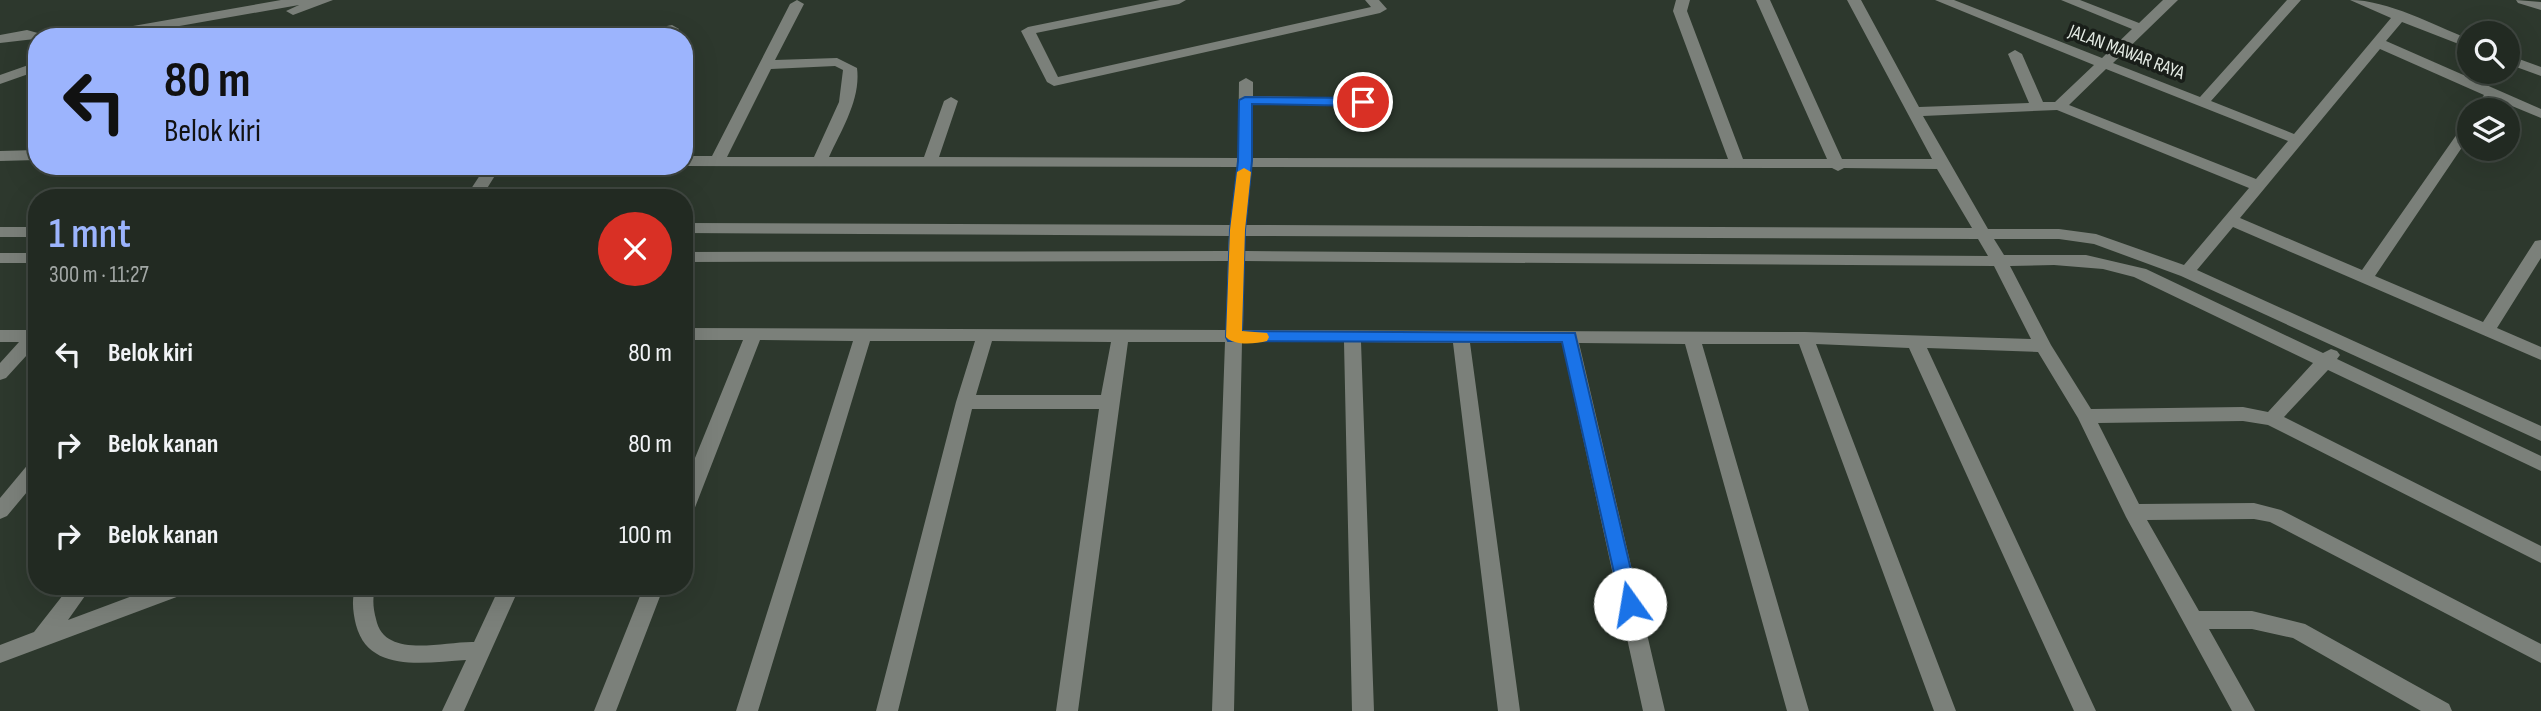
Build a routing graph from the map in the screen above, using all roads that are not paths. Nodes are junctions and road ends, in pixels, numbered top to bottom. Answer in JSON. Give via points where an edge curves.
{"nodes":[{"id":1,"x":303,"y":0,"type":"edge"},
{"id":2,"x":318,"y":0,"type":"edge"},
{"id":3,"x":1179,"y":0,"type":"edge"},
{"id":4,"x":1372,"y":0,"type":"edge"},
{"id":5,"x":1683,"y":0,"type":"edge"},
{"id":6,"x":1763,"y":0,"type":"edge"},
{"id":7,"x":1854,"y":0,"type":"edge"},
{"id":8,"x":1942,"y":0,"type":"edge"},
{"id":9,"x":2068,"y":0,"type":"edge"},
{"id":10,"x":2171,"y":0,"type":"edge"},
{"id":11,"x":2294,"y":0,"type":"edge"},
{"id":12,"x":2357,"y":0,"type":"edge"},
{"id":13,"x":2523,"y":0,"type":"edge"},
{"id":14,"x":797,"y":4,"type":"dead end"},
{"id":15,"x":2541,"y":6,"type":"edge"},
{"id":16,"x":2400,"y":16,"type":"junction"},
{"id":17,"x":144,"y":28,"type":"edge"},
{"id":18,"x":196,"y":28,"type":"edge"},
{"id":19,"x":2141,"y":28,"type":"junction"},
{"id":20,"x":28,"y":34,"type":"edge"},
{"id":21,"x":0,"y":39,"type":"edge"},
{"id":22,"x":2457,"y":39,"type":"edge"},
{"id":23,"x":2378,"y":43,"type":"junction"},
{"id":24,"x":2015,"y":54,"type":"dead end"},
{"id":25,"x":2104,"y":63,"type":"junction"},
{"id":26,"x":2520,"y":64,"type":"edge"},
{"id":27,"x":766,"y":65,"type":"junction"},
{"id":28,"x":28,"y":69,"type":"edge"},
{"id":29,"x":2541,"y":72,"type":"edge"},
{"id":30,"x":0,"y":80,"type":"edge"},
{"id":31,"x":2492,"y":94,"type":"junction"},
{"id":32,"x":2489,"y":98,"type":"edge"},
{"id":33,"x":951,"y":101,"type":"dead end"},
{"id":34,"x":1363,"y":102,"type":"dead end"},
{"id":35,"x":2203,"y":102,"type":"junction"},
{"id":36,"x":2037,"y":106,"type":"junction"},
{"id":37,"x":2059,"y":106,"type":"junction"},
{"id":38,"x":1914,"y":112,"type":"junction"},
{"id":39,"x":2541,"y":114,"type":"edge"},
{"id":40,"x":2297,"y":140,"type":"junction"},
{"id":41,"x":2457,"y":144,"type":"edge"},
{"id":42,"x":28,"y":155,"type":"edge"},
{"id":43,"x":0,"y":156,"type":"edge"},
{"id":44,"x":693,"y":161,"type":"edge"},
{"id":45,"x":716,"y":161,"type":"junction"},
{"id":46,"x":820,"y":161,"type":"junction"},
{"id":47,"x":1245,"y":161,"type":"junction"},
{"id":48,"x":930,"y":162,"type":"junction"},
{"id":49,"x":1942,"y":164,"type":"junction"},
{"id":50,"x":1738,"y":165,"type":"junction"},
{"id":51,"x":1838,"y":166,"type":"junction"},
{"id":52,"x":2259,"y":186,"type":"junction"},
{"id":53,"x":2230,"y":220,"type":"junction"},
{"id":54,"x":693,"y":228,"type":"edge"},
{"id":55,"x":1237,"y":230,"type":"junction"},
{"id":56,"x":0,"y":232,"type":"edge"},
{"id":57,"x":28,"y":232,"type":"edge"},
{"id":58,"x":1981,"y":232,"type":"junction"},
{"id":59,"x":2541,"y":244,"type":"edge"},
{"id":60,"x":693,"y":257,"type":"edge"},
{"id":61,"x":1237,"y":257,"type":"junction"},
{"id":62,"x":0,"y":258,"type":"edge"},
{"id":63,"x":28,"y":258,"type":"edge"},
{"id":64,"x":1999,"y":261,"type":"junction"},
{"id":65,"x":2187,"y":272,"type":"junction"},
{"id":66,"x":2366,"y":277,"type":"junction"},
{"id":67,"x":2487,"y":331,"type":"junction"},
{"id":68,"x":693,"y":334,"type":"edge"},
{"id":69,"x":754,"y":334,"type":"junction"},
{"id":70,"x":1121,"y":334,"type":"junction"},
{"id":71,"x":0,"y":336,"type":"edge"},
{"id":72,"x":28,"y":336,"type":"edge"},
{"id":73,"x":863,"y":336,"type":"junction"},
{"id":74,"x":985,"y":336,"type":"junction"},
{"id":75,"x":1352,"y":336,"type":"junction"},
{"id":76,"x":1234,"y":337,"type":"junction"},
{"id":77,"x":1569,"y":337,"type":"junction"},
{"id":78,"x":1461,"y":338,"type":"junction"},
{"id":79,"x":1692,"y":338,"type":"junction"},
{"id":80,"x":1805,"y":338,"type":"junction"},
{"id":81,"x":1915,"y":341,"type":"junction"},
{"id":82,"x":2343,"y":343,"type":"junction"},
{"id":83,"x":28,"y":344,"type":"edge"},
{"id":84,"x":2043,"y":346,"type":"junction"},
{"id":85,"x":2541,"y":354,"type":"edge"},
{"id":86,"x":2324,"y":362,"type":"junction"},
{"id":87,"x":0,"y":374,"type":"edge"},
{"id":88,"x":965,"y":402,"type":"junction"},
{"id":89,"x":1110,"y":402,"type":"junction"},
{"id":90,"x":2086,"y":416,"type":"junction"},
{"id":91,"x":2272,"y":419,"type":"junction"},
{"id":92,"x":2541,"y":434,"type":"edge"},
{"id":93,"x":2541,"y":464,"type":"edge"},
{"id":94,"x":28,"y":478,"type":"edge"},
{"id":95,"x":693,"y":487,"type":"edge"},
{"id":96,"x":0,"y":511,"type":"edge"},
{"id":97,"x":2133,"y":512,"type":"junction"},
{"id":98,"x":2541,"y":555,"type":"edge"},
{"id":99,"x":75,"y":595,"type":"edge"},
{"id":100,"x":158,"y":595,"type":"edge"},
{"id":101,"x":362,"y":595,"type":"edge"},
{"id":102,"x":506,"y":595,"type":"edge"},
{"id":103,"x":650,"y":595,"type":"edge"},
{"id":104,"x":2193,"y":620,"type":"junction"},
{"id":105,"x":43,"y":637,"type":"junction"},
{"id":106,"x":481,"y":652,"type":"junction"},
{"id":107,"x":0,"y":654,"type":"edge"},
{"id":108,"x":2541,"y":654,"type":"edge"},
{"id":109,"x":453,"y":711,"type":"edge"},
{"id":110,"x":605,"y":711,"type":"edge"},
{"id":111,"x":747,"y":711,"type":"edge"},
{"id":112,"x":887,"y":711,"type":"edge"},
{"id":113,"x":1068,"y":711,"type":"edge"},
{"id":114,"x":1223,"y":711,"type":"edge"},
{"id":115,"x":1363,"y":711,"type":"edge"},
{"id":116,"x":1509,"y":711,"type":"edge"},
{"id":117,"x":1654,"y":711,"type":"edge"},
{"id":118,"x":1798,"y":711,"type":"edge"},
{"id":119,"x":1945,"y":711,"type":"edge"},
{"id":120,"x":2085,"y":711,"type":"edge"},
{"id":121,"x":2245,"y":711,"type":"edge"},
{"id":122,"x":2441,"y":711,"type":"edge"}],
"edges":[{"from":1,"to":17,"type":"street"},
{"from":2,"to":18,"type":"street","via":[[303,9]]},
{"from":3,"to":4,"type":"street","via":[[1028,32],[1054,82],[1380,9]]},
{"from":5,"to":50,"type":"street","via":[[1680,11]]},
{"from":6,"to":51,"type":"street"},
{"from":7,"to":38,"type":"street"},
{"from":8,"to":25,"type":"street","name":"JALAN MAWAR RAYA"},
{"from":9,"to":19,"type":"street"},
{"from":10,"to":19,"type":"street"},
{"from":11,"to":35,"type":"street"},
{"from":12,"to":16,"type":"street"},
{"from":13,"to":15,"type":"street"},
{"from":14,"to":27,"type":"street"},
{"from":16,"to":22,"type":"street"},
{"from":16,"to":23,"type":"street"},
{"from":19,"to":25,"type":"street"},
{"from":20,"to":21,"type":"street"},
{"from":23,"to":31,"type":"street"},
{"from":23,"to":40,"type":"street"},
{"from":24,"to":36,"type":"street"},
{"from":25,"to":35,"type":"street","name":"JALAN MAWAR RAYA"},
{"from":25,"to":37,"type":"street"},
{"from":26,"to":29,"type":"street"},
{"from":27,"to":45,"type":"street"},
{"from":27,"to":46,"type":"street","via":[[837,62],[850,68],[849,89]]},
{"from":28,"to":30,"type":"street"},
{"from":31,"to":32,"type":"street"},
{"from":31,"to":39,"type":"street"},
{"from":33,"to":48,"type":"street"},
{"from":34,"to":47,"type":"street","via":[[1245,91]]},
{"from":35,"to":40,"type":"street","name":"JALAN MAWAR RAYA"},
{"from":36,"to":37,"type":"street"},
{"from":36,"to":38,"type":"street"},
{"from":37,"to":52,"type":"street"},
{"from":38,"to":49,"type":"street"},
{"from":40,"to":52,"type":"street"},
{"from":41,"to":66,"type":"street"},
{"from":42,"to":43,"type":"street"},
{"from":44,"to":45,"type":"street"},
{"from":45,"to":46,"type":"street"},
{"from":46,"to":48,"type":"street"},
{"from":47,"to":48,"type":"street"},
{"from":47,"to":50,"type":"street"},
{"from":47,"to":55,"type":"street"},
{"from":49,"to":51,"type":"street"},
{"from":49,"to":58,"type":"street"},
{"from":50,"to":51,"type":"street"},
{"from":52,"to":53,"type":"street"},
{"from":53,"to":65,"type":"street"},
{"from":53,"to":66,"type":"street"},
{"from":54,"to":55,"type":"street"},
{"from":55,"to":58,"type":"street"},
{"from":55,"to":61,"type":"street"},
{"from":56,"to":57,"type":"street"},
{"from":58,"to":64,"type":"street"},
{"from":58,"to":65,"type":"street","via":[[2096,239]]},
{"from":59,"to":67,"type":"street"},
{"from":60,"to":61,"type":"street"},
{"from":61,"to":64,"type":"street"},
{"from":61,"to":76,"type":"street"},
{"from":62,"to":63,"type":"street"},
{"from":64,"to":84,"type":"street"},
{"from":64,"to":86,"type":"street","via":[[2079,258],[2108,262],[2178,290]]},
{"from":65,"to":82,"type":"street"},
{"from":66,"to":67,"type":"street"},
{"from":67,"to":85,"type":"street"},
{"from":68,"to":69,"type":"street"},
{"from":69,"to":73,"type":"street"},
{"from":69,"to":95,"type":"street"},
{"from":70,"to":74,"type":"street"},
{"from":70,"to":76,"type":"street"},
{"from":70,"to":89,"type":"street"},
{"from":71,"to":72,"type":"street"},
{"from":73,"to":74,"type":"street"},
{"from":73,"to":111,"type":"street"},
{"from":74,"to":88,"type":"street"},
{"from":75,"to":76,"type":"street"},
{"from":75,"to":78,"type":"street"},
{"from":75,"to":115,"type":"street"},
{"from":76,"to":114,"type":"street"},
{"from":77,"to":78,"type":"street"},
{"from":77,"to":79,"type":"street"},
{"from":77,"to":117,"type":"street"},
{"from":78,"to":116,"type":"street"},
{"from":79,"to":80,"type":"street"},
{"from":79,"to":118,"type":"street"},
{"from":80,"to":81,"type":"street"},
{"from":80,"to":119,"type":"street"},
{"from":81,"to":84,"type":"street"},
{"from":81,"to":120,"type":"street"},
{"from":82,"to":86,"type":"street"},
{"from":82,"to":92,"type":"street"},
{"from":83,"to":87,"type":"street"},
{"from":84,"to":90,"type":"street"},
{"from":86,"to":91,"type":"street"},
{"from":86,"to":93,"type":"street"},
{"from":88,"to":89,"type":"street"},
{"from":88,"to":112,"type":"street"},
{"from":89,"to":113,"type":"street"},
{"from":90,"to":91,"type":"street","via":[[2243,414]]},
{"from":90,"to":97,"type":"street"},
{"from":91,"to":98,"type":"street"},
{"from":94,"to":96,"type":"street"},
{"from":97,"to":104,"type":"street"},
{"from":97,"to":108,"type":"street","via":[[2274,514]]},
{"from":99,"to":105,"type":"street"},
{"from":100,"to":105,"type":"street"},
{"from":101,"to":106,"type":"street","via":[[366,631],[380,648],[396,653]]},
{"from":102,"to":106,"type":"street"},
{"from":103,"to":110,"type":"street"},
{"from":104,"to":121,"type":"street"},
{"from":104,"to":122,"type":"street","via":[[2252,620],[2298,631]]},
{"from":105,"to":107,"type":"street"},
{"from":106,"to":109,"type":"street"}]}
